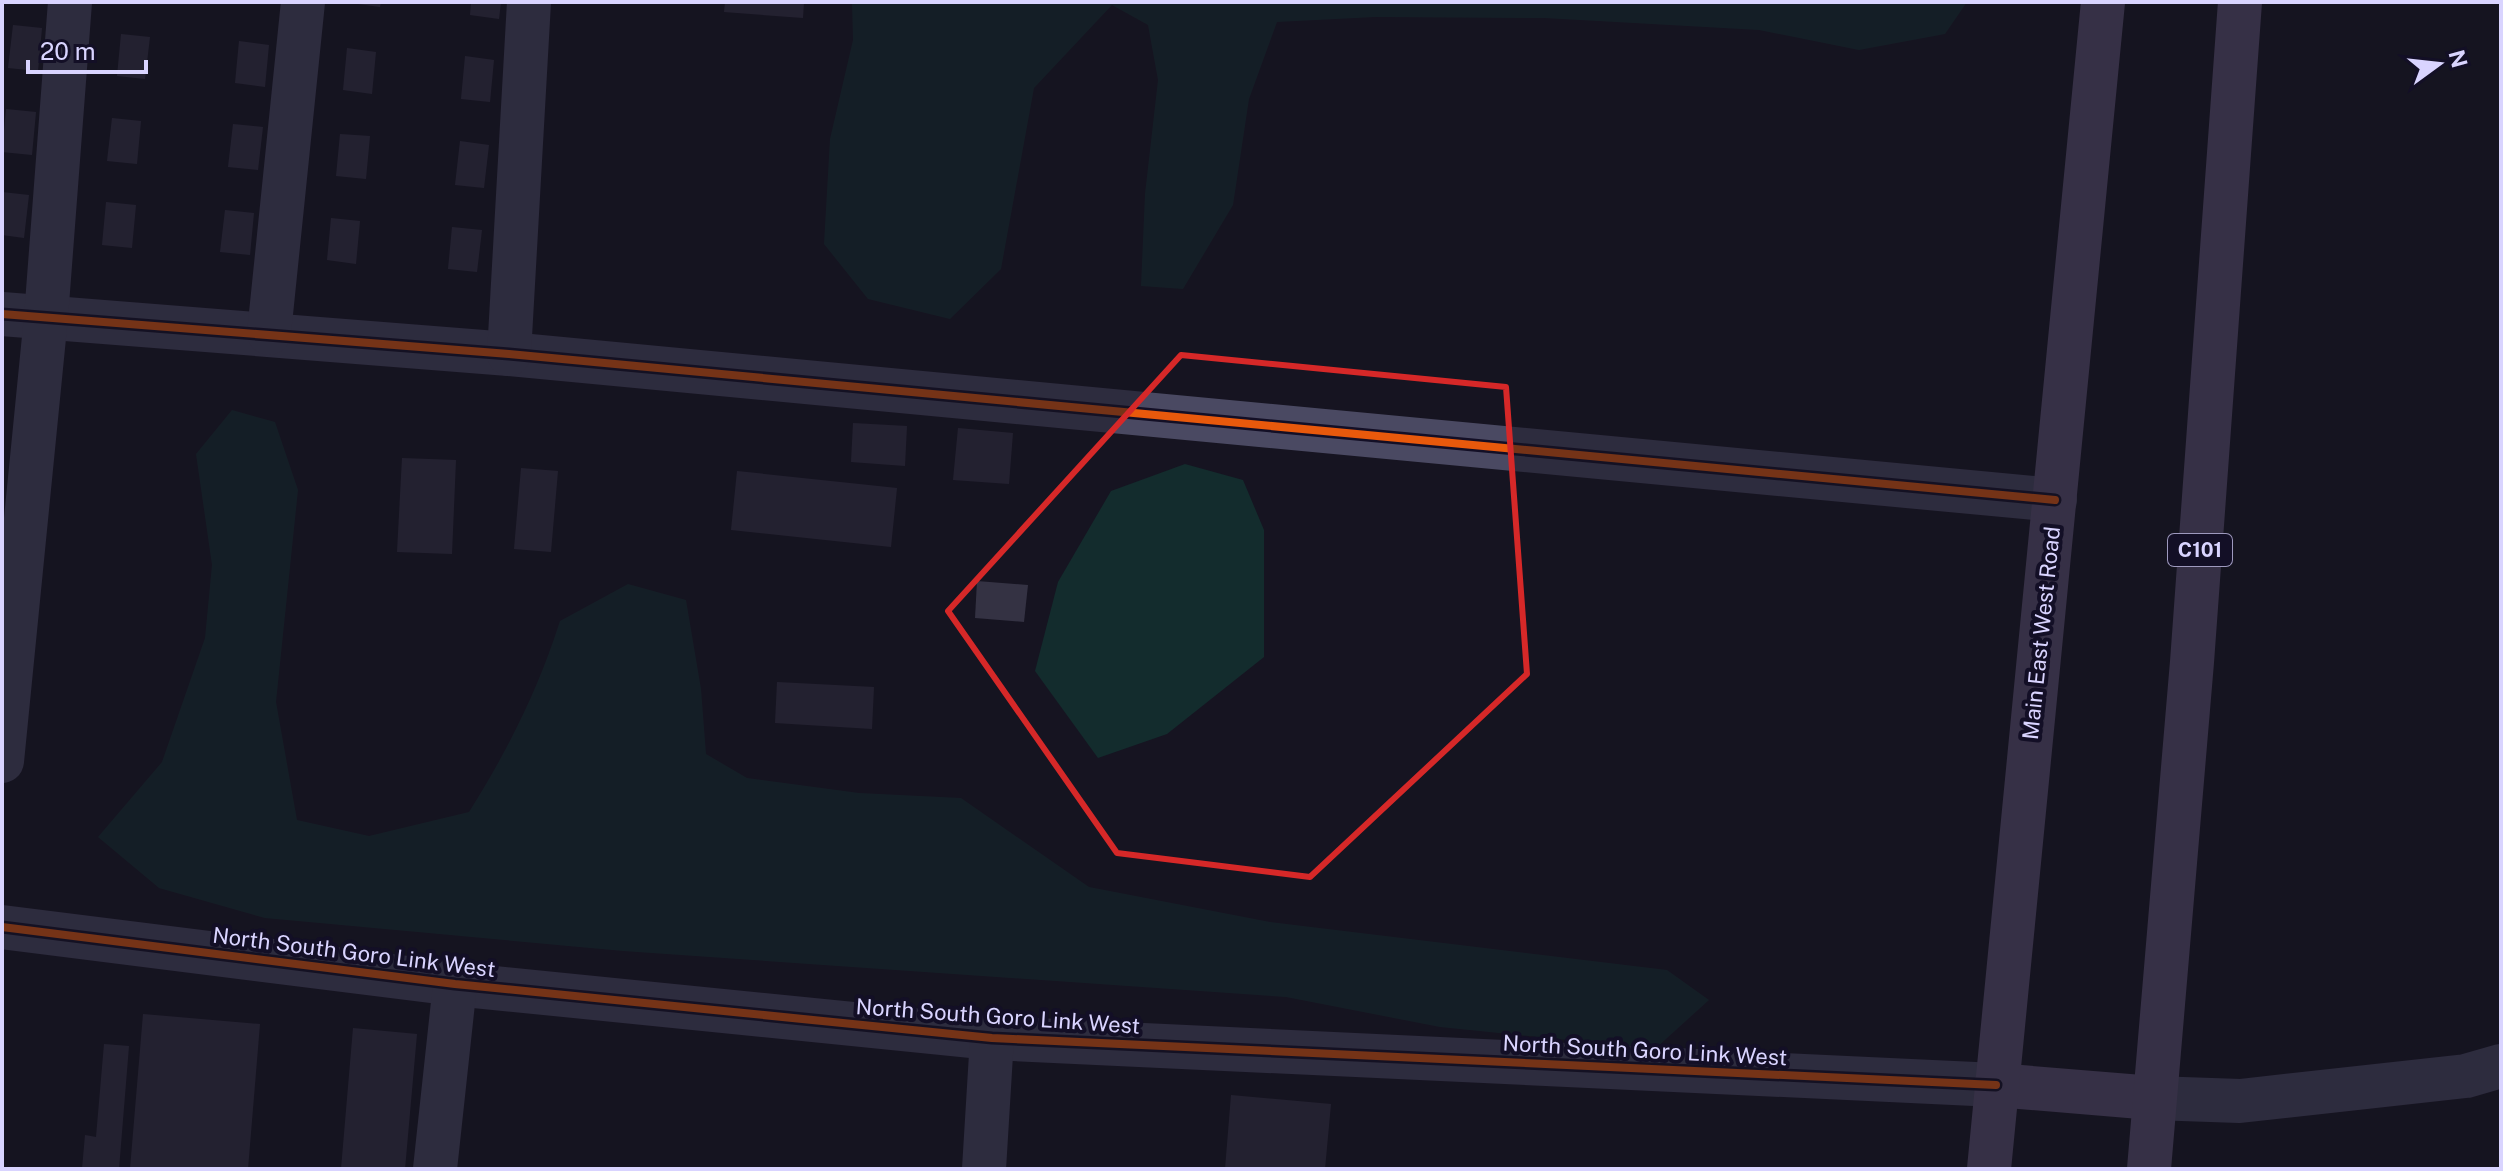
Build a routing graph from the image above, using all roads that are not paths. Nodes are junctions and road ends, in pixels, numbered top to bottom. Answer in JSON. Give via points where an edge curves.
{"nodes":[{"id":1,"x":70,"y":2,"type":"edge"},
{"id":2,"x":303,"y":2,"type":"edge"},
{"id":3,"x":529,"y":2,"type":"edge"},
{"id":4,"x":2103,"y":2,"type":"edge"},
{"id":5,"x":2240,"y":2,"type":"edge"},
{"id":6,"x":2,"y":314,"type":"edge"},
{"id":7,"x":46,"y":317,"type":"junction"},
{"id":8,"x":269,"y":333,"type":"junction"},
{"id":9,"x":509,"y":354,"type":"junction"},
{"id":10,"x":2055,"y":500,"type":"junction"},
{"id":11,"x":2,"y":761,"type":"edge"},
{"id":12,"x":2,"y":927,"type":"edge"},
{"id":13,"x":455,"y":984,"type":"junction"},
{"id":14,"x":992,"y":1038,"type":"junction"},
{"id":15,"x":2501,"y":1066,"type":"edge"},
{"id":16,"x":1996,"y":1085,"type":"junction"},
{"id":17,"x":2153,"y":1098,"type":"junction"},
{"id":18,"x":435,"y":1169,"type":"edge"},
{"id":19,"x":984,"y":1169,"type":"edge"},
{"id":20,"x":1989,"y":1169,"type":"edge"},
{"id":21,"x":2149,"y":1169,"type":"edge"}],
"edges":[{"from":1,"to":7,"type":"street"},
{"from":2,"to":8,"type":"street"},
{"from":3,"to":9,"type":"street"},
{"from":4,"to":10,"type":"main road","name":"Main East West Road"},
{"from":5,"to":17,"type":"main road","number":"C101","via":[[2192,662]]},
{"from":6,"to":7,"type":"street"},
{"from":7,"to":8,"type":"street"},
{"from":7,"to":11,"type":"street"},
{"from":8,"to":9,"type":"street"},
{"from":9,"to":10,"type":"street"},
{"from":10,"to":16,"type":"main road","name":"Main East West Road"},
{"from":12,"to":13,"type":"street","name":"North South Goro Link West"},
{"from":13,"to":14,"type":"street","name":"North South Goro Link West"},
{"from":13,"to":18,"type":"street"},
{"from":14,"to":16,"type":"street","name":"North South Goro Link West"},
{"from":14,"to":19,"type":"street"},
{"from":15,"to":17,"type":"street","via":[[2466,1076],[2240,1101]]},
{"from":16,"to":17,"type":"main road"},
{"from":16,"to":20,"type":"main road","name":"Main East West Road"},
{"from":17,"to":21,"type":"main road","number":"C101"}]}
